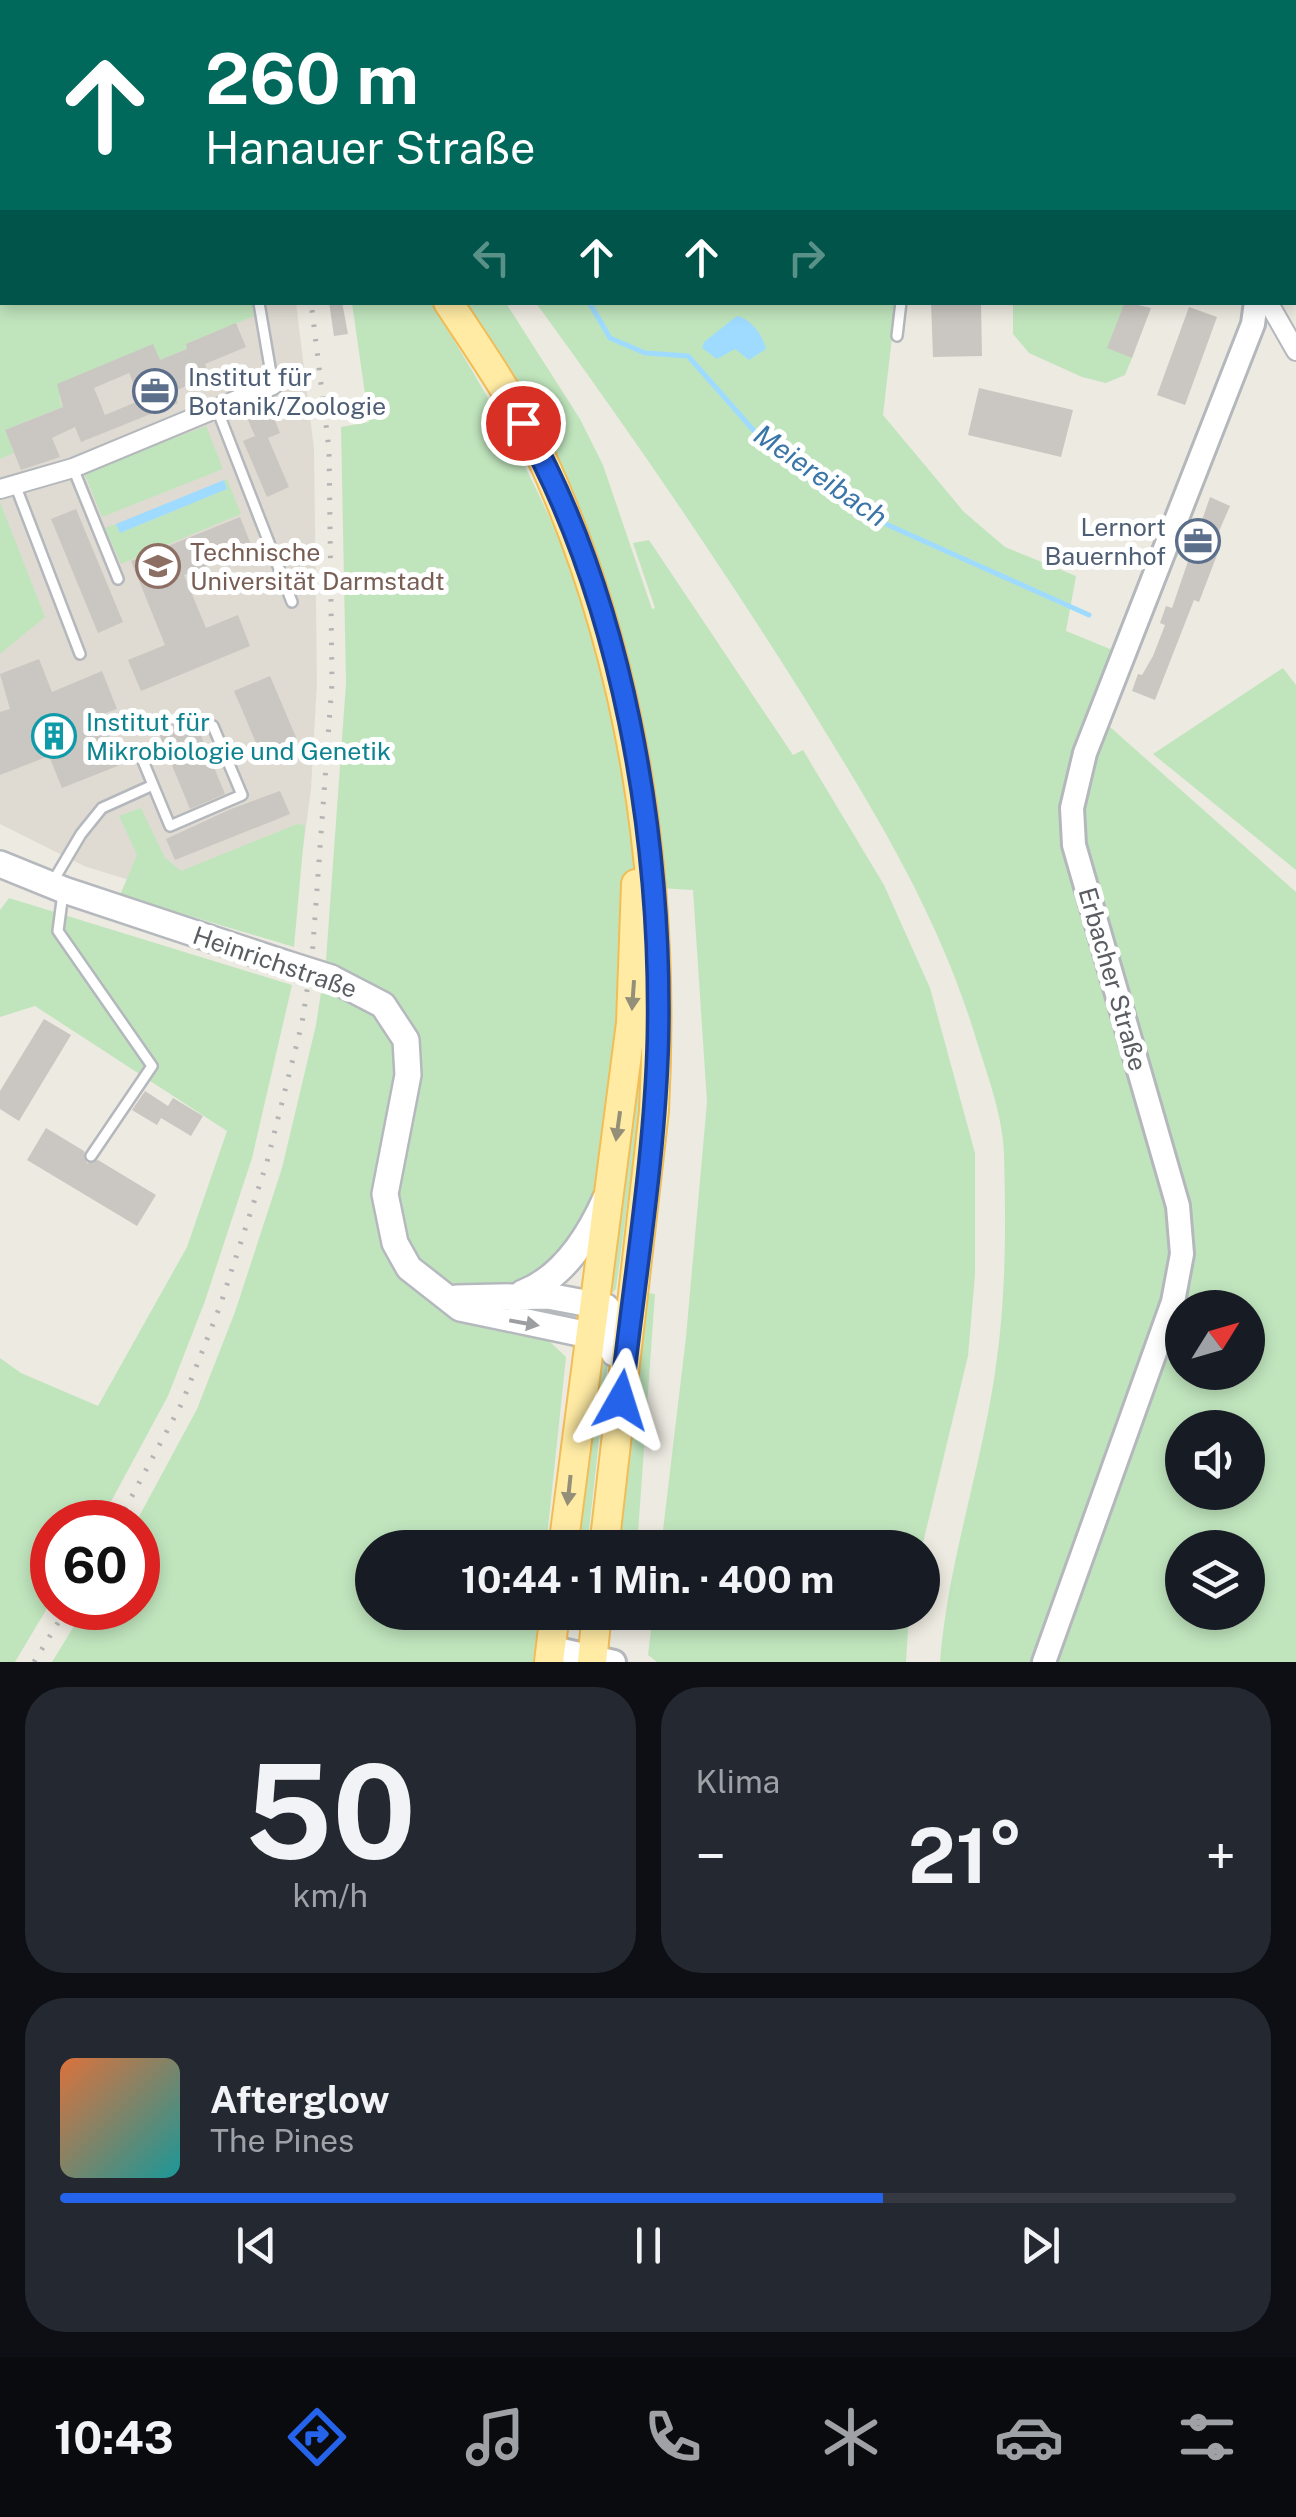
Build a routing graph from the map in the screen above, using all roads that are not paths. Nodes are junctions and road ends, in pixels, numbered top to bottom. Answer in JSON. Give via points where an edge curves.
{"nodes":[{"id":1,"x":259,"y":305,"type":"edge"},
{"id":2,"x":450,"y":305,"type":"edge"},
{"id":3,"x":901,"y":305,"type":"edge"},
{"id":4,"x":1256,"y":305,"type":"edge"},
{"id":5,"x":1270,"y":305,"type":"edge"},
{"id":6,"x":897,"y":336,"type":"dead end"},
{"id":7,"x":1296,"y":350,"type":"edge"},
{"id":8,"x":273,"y":386,"type":"joint"},
{"id":9,"x":217,"y":409,"type":"junction"},
{"id":10,"x":73,"y":468,"type":"junction"},
{"id":11,"x":8,"y":488,"type":"edge"},
{"id":12,"x":118,"y":579,"type":"dead end"},
{"id":13,"x":292,"y":602,"type":"dead end"},
{"id":14,"x":80,"y":654,"type":"dead end"},
{"id":15,"x":213,"y":726,"type":"dead end"},
{"id":16,"x":140,"y":756,"type":"dead end"},
{"id":17,"x":634,"y":758,"type":"junction"},
{"id":18,"x":153,"y":784,"type":"junction"},
{"id":19,"x":0,"y":864,"type":"edge"},
{"id":20,"x":57,"y":888,"type":"junction"},
{"id":21,"x":91,"y":1156,"type":"dead end"},
{"id":22,"x":610,"y":1182,"type":"junction"},
{"id":23,"x":438,"y":1292,"type":"junction"},
{"id":24,"x":519,"y":1295,"type":"junction"},
{"id":25,"x":594,"y":1303,"type":"junction"},
{"id":26,"x":611,"y":1332,"type":"junction"},
{"id":27,"x":566,"y":1530,"type":"edge"},
{"id":28,"x":594,"y":1530,"type":"edge"},
{"id":29,"x":605,"y":1530,"type":"edge"},
{"id":30,"x":553,"y":1630,"type":"edge"},
{"id":31,"x":587,"y":1630,"type":"edge"},
{"id":32,"x":595,"y":1630,"type":"edge"},
{"id":33,"x":550,"y":1656,"type":"edge"},
{"id":34,"x":591,"y":1659,"type":"edge"},
{"id":35,"x":1044,"y":1662,"type":"edge"}],
"edges":[{"from":1,"to":8,"type":"lane"},
{"from":2,"to":17,"type":"main road","via":[[538,450],[588,572]]},
{"from":3,"to":6,"type":"lane"},
{"from":4,"to":35,"type":"street","name":"Erbacher Straße","via":[[1093,730],[1072,808],[1074,845],[1174,1193],[1182,1254],[1165,1328]]},
{"from":5,"to":7,"type":"street"},
{"from":8,"to":9,"type":"street"},
{"from":9,"to":10,"type":"street"},
{"from":9,"to":13,"type":"lane"},
{"from":10,"to":11,"type":"street"},
{"from":10,"to":12,"type":"lane"},
{"from":11,"to":14,"type":"lane"},
{"from":15,"to":18,"type":"lane","via":[[242,795],[170,826]]},
{"from":16,"to":18,"type":"lane"},
{"from":17,"to":22,"type":"main road","one_way":true,"via":[[636,951]]},
{"from":17,"to":26,"type":"main road","via":[[652,881],[658,1039],[647,1185]]},
{"from":18,"to":20,"type":"lane","via":[[102,808],[81,834]]},
{"from":19,"to":20,"type":"main road","name":"Heinrichstraße"},
{"from":20,"to":21,"type":"lane","via":[[58,932],[152,1066]]},
{"from":20,"to":23,"type":"main road","name":"Heinrichstraße","bridge":true,"via":[[331,978],[382,1005],[406,1040],[408,1075],[385,1178],[386,1209],[401,1256]]},
{"from":22,"to":24,"type":"main road","via":[[569,1260]]},
{"from":22,"to":25,"type":"main road"},
{"from":23,"to":24,"type":"main road","via":[[461,1299]]},
{"from":23,"to":26,"type":"main road","name":"Heinrichstraße","one_way":true,"via":[[474,1313]]},
{"from":24,"to":25,"type":"main road"},
{"from":25,"to":26,"type":"main road"},
{"from":26,"to":27,"type":"main road","one_way":true},
{"from":26,"to":28,"type":"main road"},
{"from":26,"to":29,"type":"main road"},
{"from":30,"to":33,"type":"main road"},
{"from":31,"to":34,"type":"main road"},
{"from":32,"to":34,"type":"main road"},
{"from":33,"to":34,"type":"street"}]}
